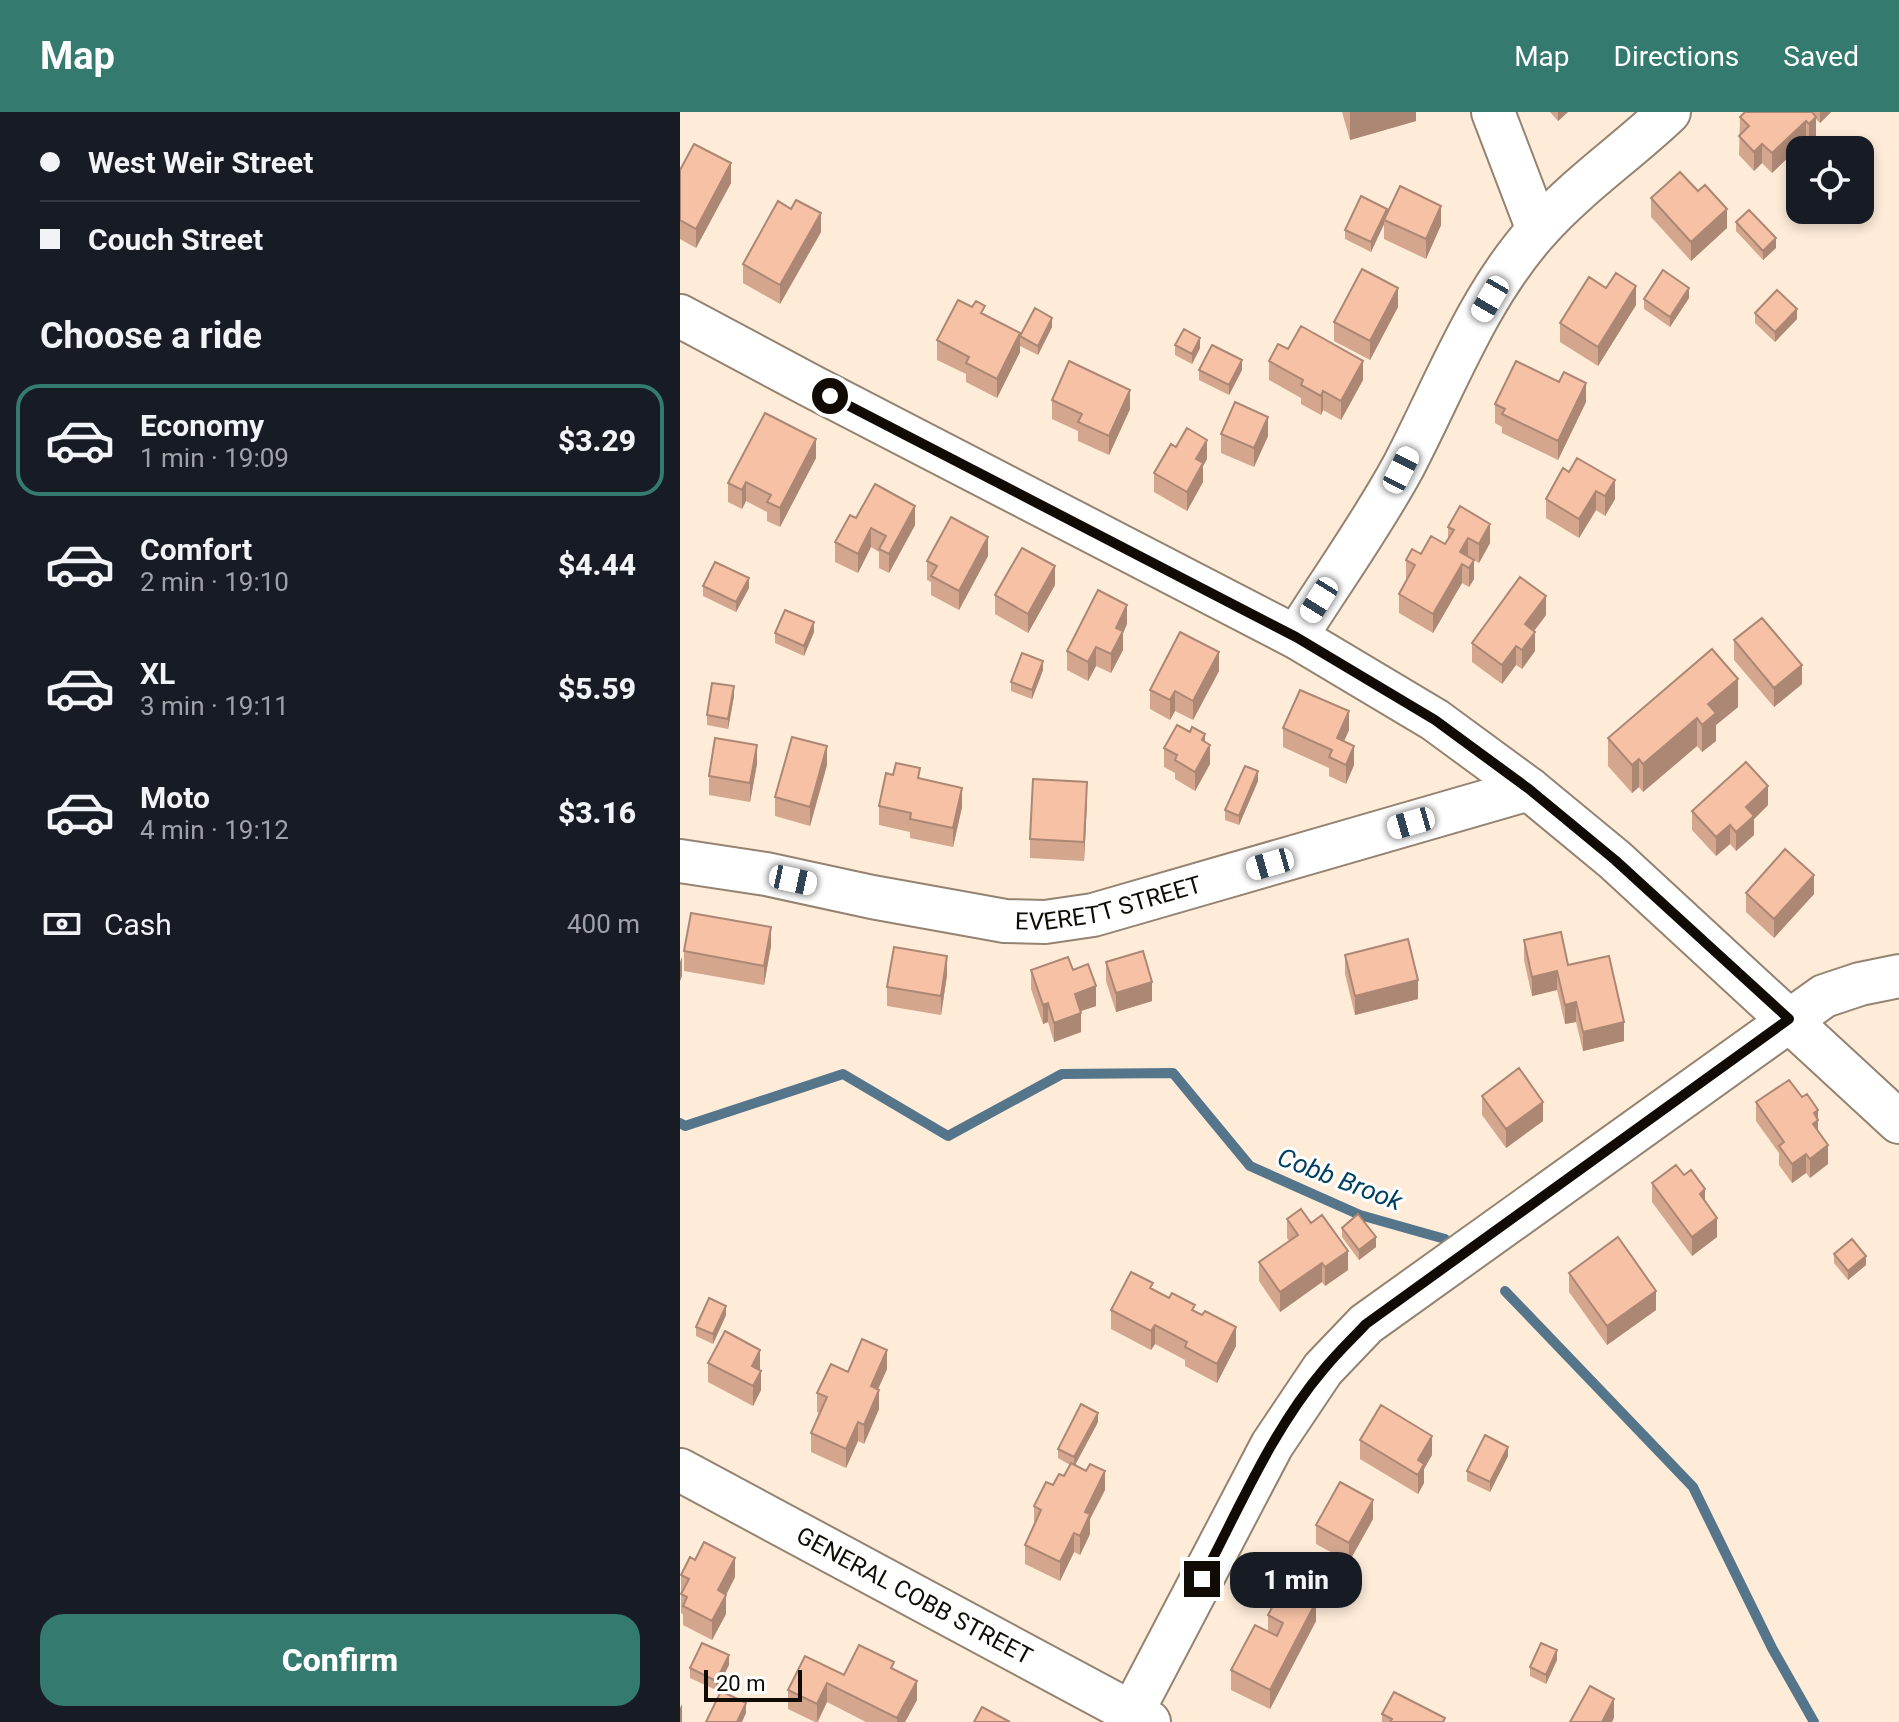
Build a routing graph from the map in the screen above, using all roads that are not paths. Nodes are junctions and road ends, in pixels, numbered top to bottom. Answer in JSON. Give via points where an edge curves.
{"nodes":[{"id":1,"x":1493,"y":112,"type":"edge"},
{"id":2,"x":1669,"y":112,"type":"edge"},
{"id":3,"x":1538,"y":230,"type":"junction"},
{"id":4,"x":680,"y":316,"type":"edge"},
{"id":5,"x":1296,"y":637,"type":"junction"},
{"id":6,"x":1529,"y":789,"type":"junction"},
{"id":7,"x":680,"y":861,"type":"edge"},
{"id":8,"x":1899,"y":976,"type":"edge"},
{"id":9,"x":1789,"y":1019,"type":"junction"},
{"id":10,"x":1899,"y":1122,"type":"edge"},
{"id":11,"x":683,"y":1480,"type":"edge"},
{"id":12,"x":1136,"y":1719,"type":"edge"}],
"edges":[{"from":1,"to":3,"type":"street"},
{"from":2,"to":3,"type":"street"},
{"from":3,"to":5,"type":"street","via":[[1490,299],[1401,470]]},
{"from":4,"to":5,"type":"street"},
{"from":5,"to":6,"type":"street","via":[[1435,720]]},
{"from":6,"to":7,"type":"street","name":"EVERETT STREET","via":[[1093,915],[1045,922],[1005,921]]},
{"from":6,"to":9,"type":"street","via":[[1650,890]]},
{"from":8,"to":9,"type":"street","via":[[1824,996]]},
{"from":9,"to":10,"type":"street"},
{"from":9,"to":12,"type":"street","via":[[1366,1324],[1323,1369],[1272,1445]]},
{"from":11,"to":12,"type":"street","name":"GENERAL COBB STREET"}]}
